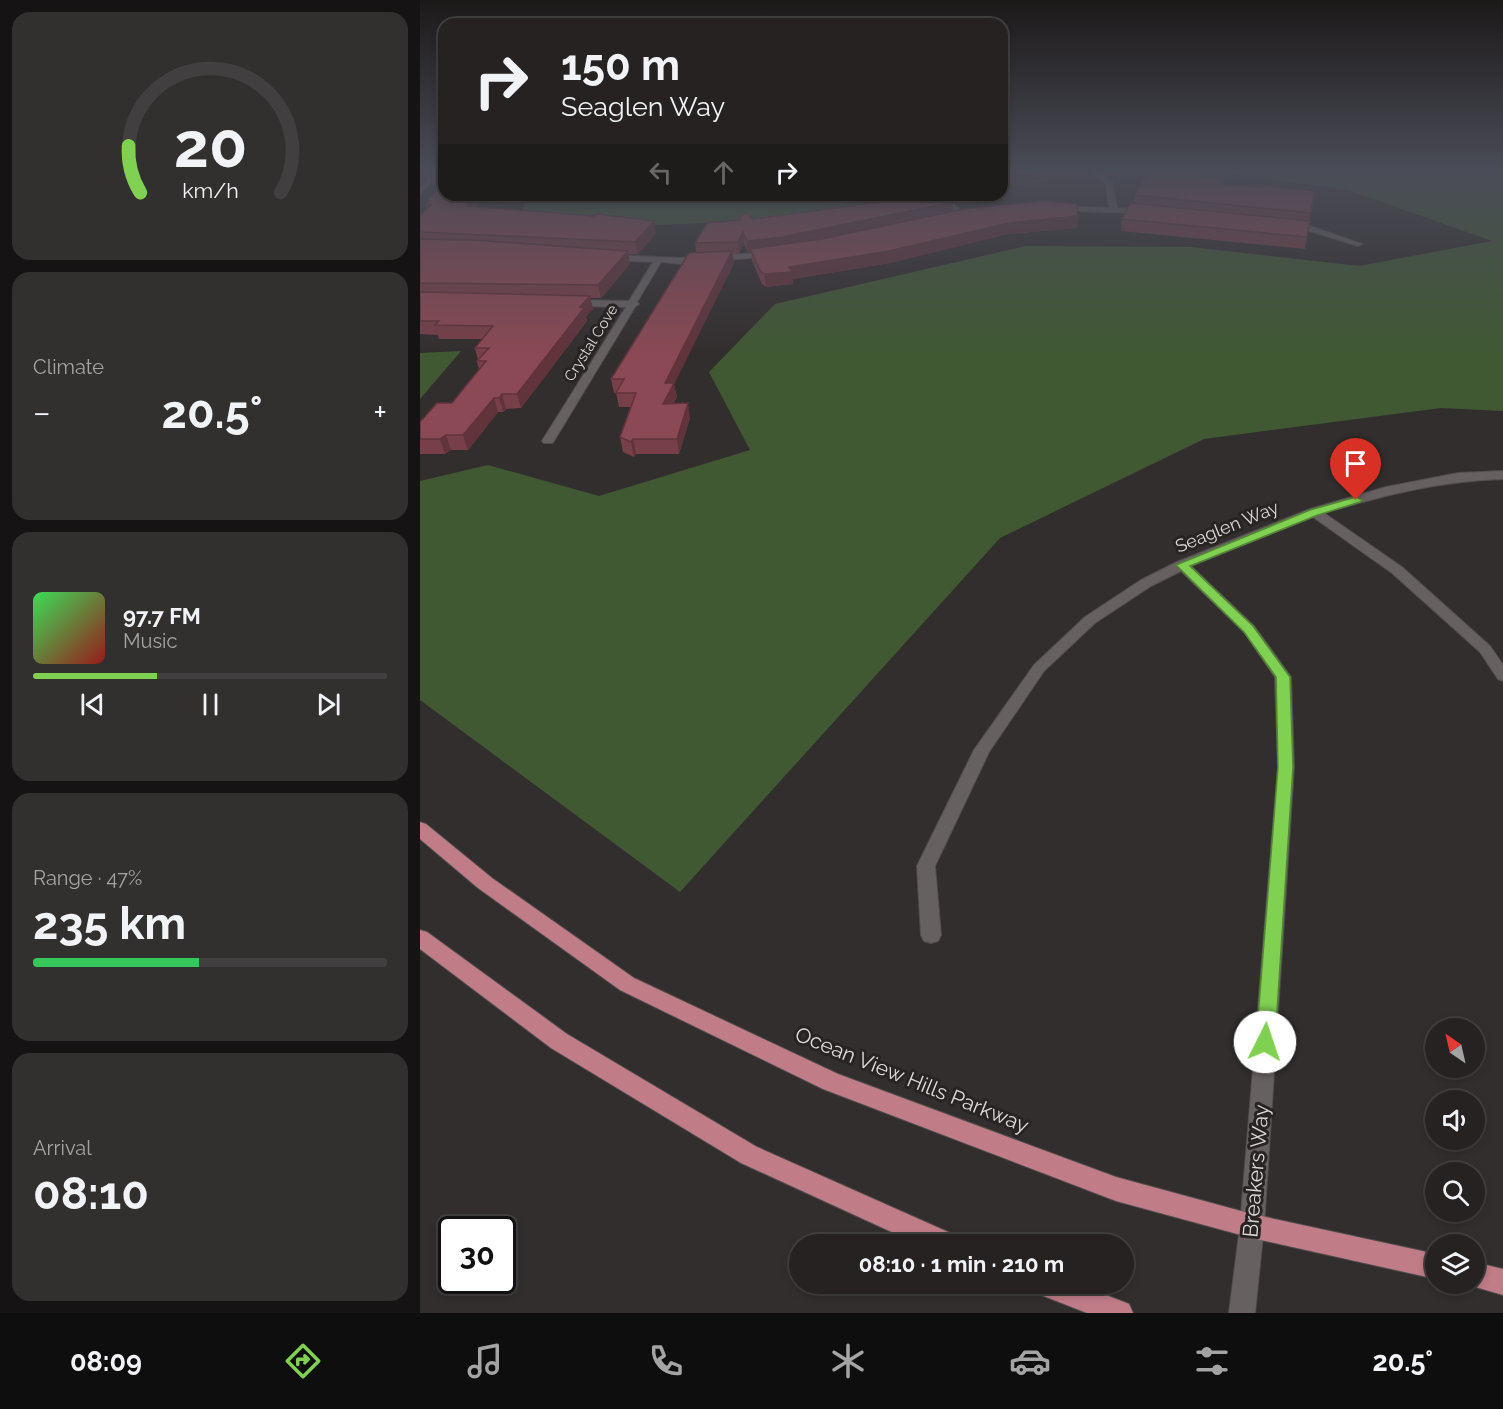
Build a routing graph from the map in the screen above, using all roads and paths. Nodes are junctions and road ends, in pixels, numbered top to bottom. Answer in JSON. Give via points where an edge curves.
{"nodes":[{"id":1,"x":1321,"y":232,"type":"edge"},
{"id":2,"x":1358,"y":244,"type":"dead end"},
{"id":3,"x":781,"y":253,"type":"edge"},
{"id":4,"x":601,"y":257,"type":"edge"},
{"id":5,"x":658,"y":261,"type":"junction"},
{"id":6,"x":558,"y":303,"type":"edge"},
{"id":7,"x":634,"y":304,"type":"junction"},
{"id":8,"x":548,"y":441,"type":"dead end"},
{"id":9,"x":1503,"y":475,"type":"edge"},
{"id":10,"x":1314,"y":513,"type":"junction"},
{"id":11,"x":1182,"y":565,"type":"junction"},
{"id":12,"x":1503,"y":676,"type":"edge"},
{"id":13,"x":420,"y":829,"type":"edge"},
{"id":14,"x":931,"y":935,"type":"dead end"},
{"id":15,"x":420,"y":938,"type":"edge"},
{"id":16,"x":1252,"y":1226,"type":"junction"},
{"id":17,"x":924,"y":1234,"type":"edge"},
{"id":18,"x":1425,"y":1265,"type":"edge"},
{"id":19,"x":1485,"y":1278,"type":"edge"},
{"id":20,"x":1503,"y":1282,"type":"edge"},
{"id":21,"x":1072,"y":1294,"type":"edge"},
{"id":22,"x":1120,"y":1313,"type":"edge"},
{"id":23,"x":1242,"y":1313,"type":"edge"}],
"edges":[{"from":1,"to":2,"type":"street"},
{"from":3,"to":5,"type":"street"},
{"from":4,"to":5,"type":"street"},
{"from":5,"to":7,"type":"street","name":"Crystal Cove"},
{"from":6,"to":7,"type":"street"},
{"from":7,"to":8,"type":"street","name":"Crystal Cove"},
{"from":9,"to":10,"type":"street","name":"Seaglen Way","via":[[1458,477],[1399,488]]},
{"from":10,"to":11,"type":"street","name":"Seaglen Way"},
{"from":10,"to":12,"type":"street","via":[[1397,570],[1485,649]]},
{"from":11,"to":14,"type":"street","name":"Seaglen Way","via":[[1125,596],[1079,630],[1039,668],[982,750],[926,866]]},
{"from":11,"to":16,"type":"street","name":"Breakers Way","via":[[1249,629],[1283,677],[1286,767]]},
{"from":13,"to":16,"type":"main road","name":"Ocean View Hills Parkway","via":[[485,883],[627,984],[831,1082],[1116,1189]]},
{"from":15,"to":17,"type":"main road","via":[[559,1041],[749,1155]]},
{"from":16,"to":18,"type":"main road","name":"Ocean View Hills Parkway"},
{"from":16,"to":23,"type":"street","name":"Breakers Way"},
{"from":19,"to":20,"type":"main road"},
{"from":21,"to":22,"type":"main road"}]}
